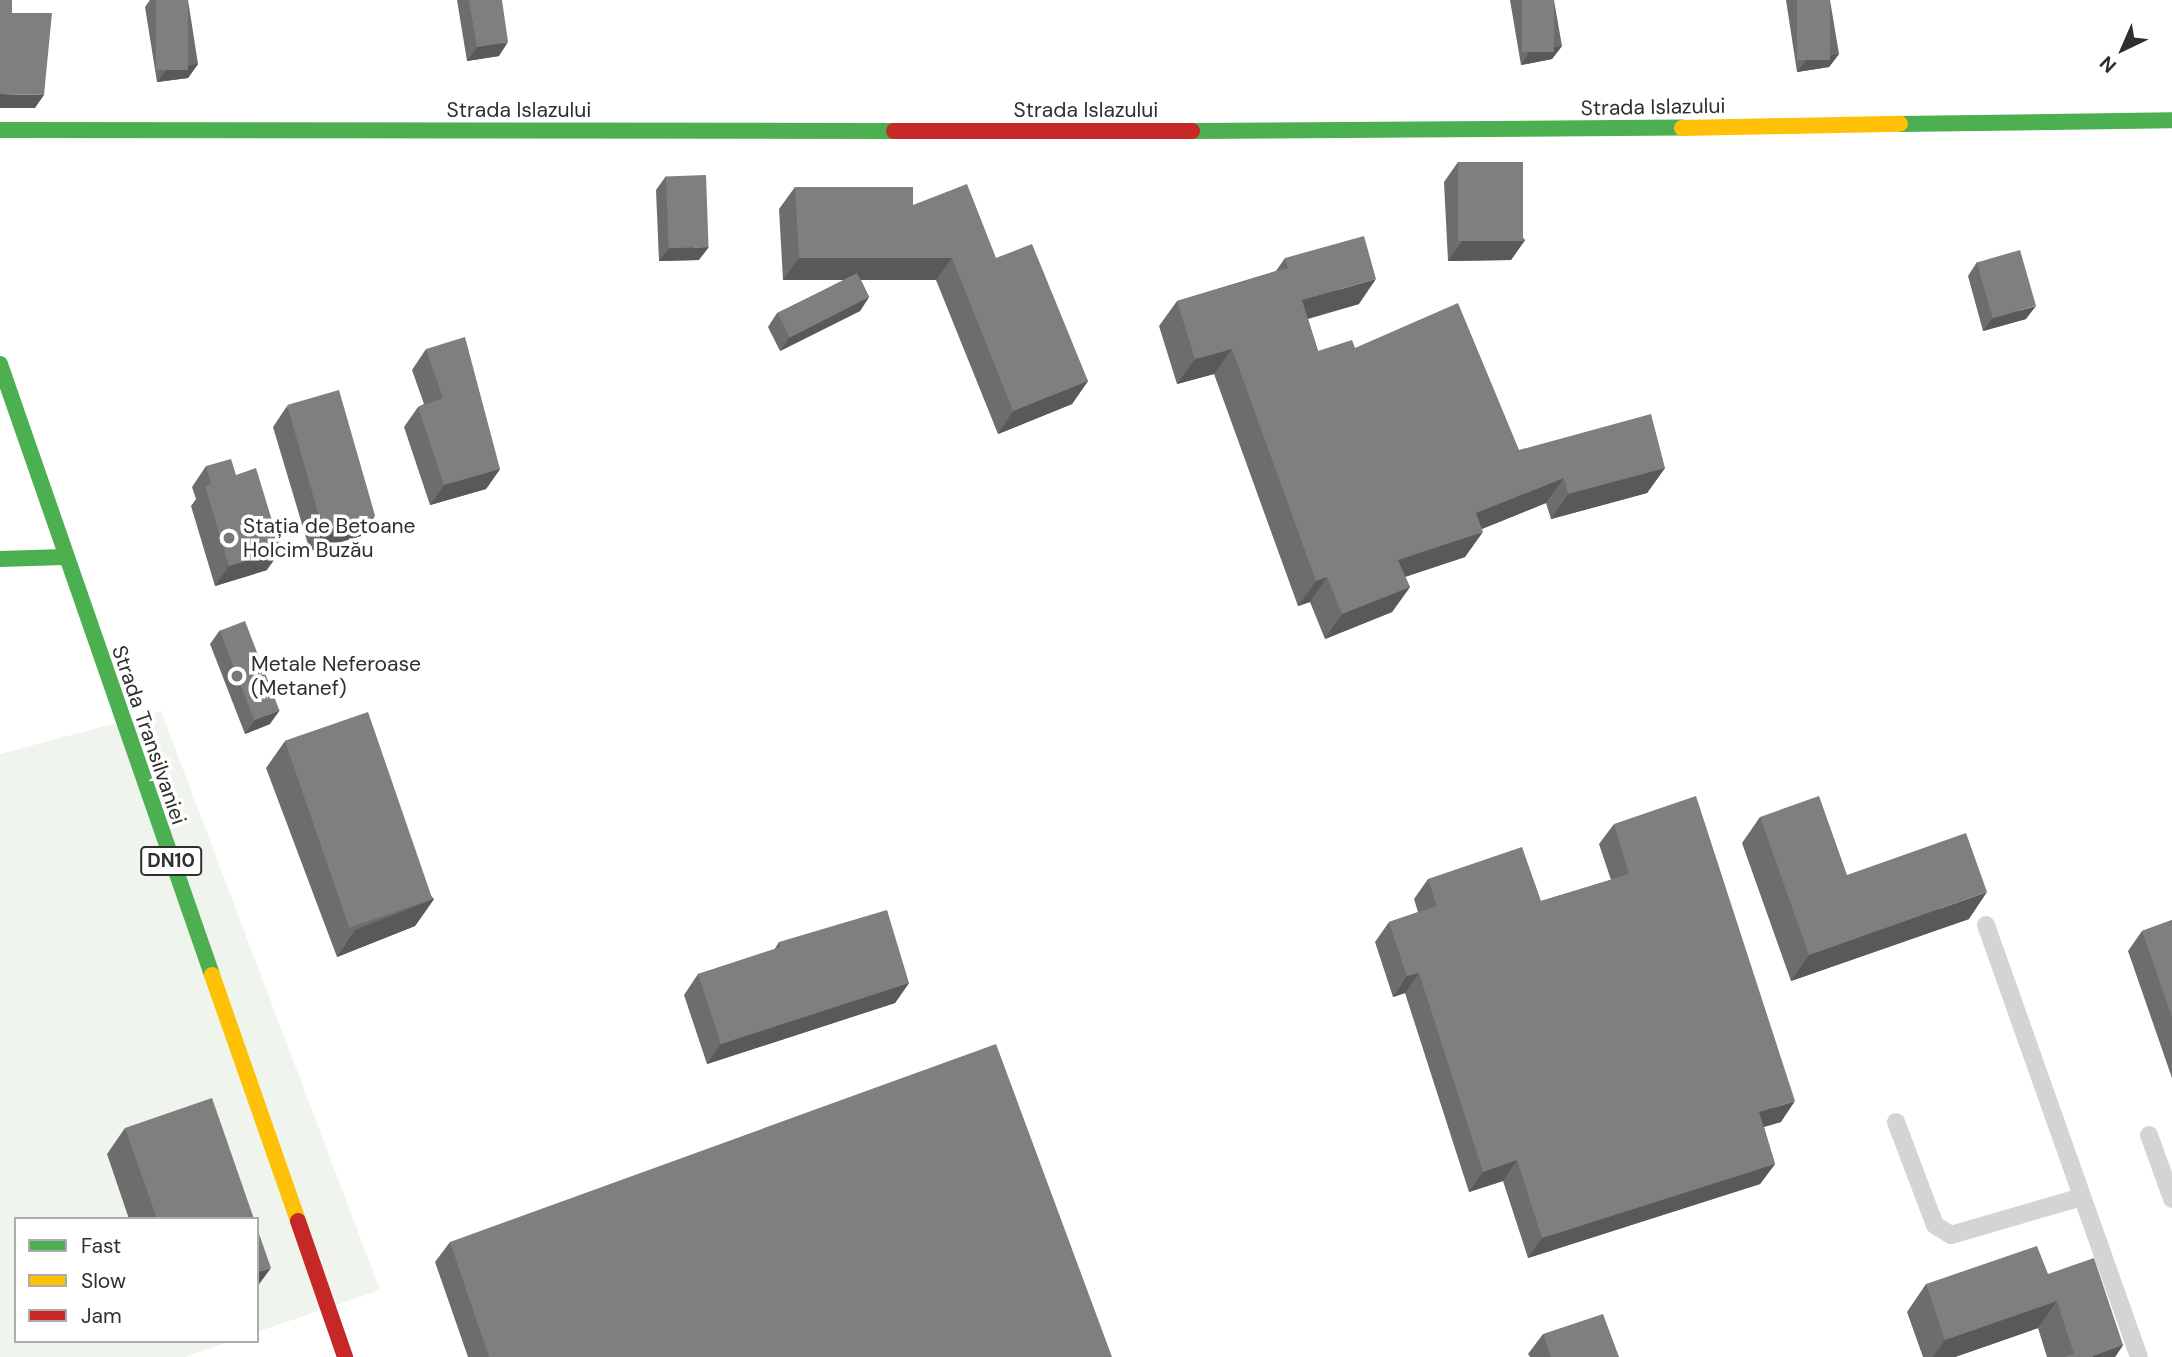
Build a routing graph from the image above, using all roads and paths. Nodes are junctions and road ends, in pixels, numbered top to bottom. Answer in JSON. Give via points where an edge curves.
{"nodes":[{"id":1,"x":2172,"y":120,"type":"edge"},
{"id":2,"x":0,"y":130,"type":"edge"},
{"id":3,"x":0,"y":364,"type":"edge"},
{"id":4,"x":64,"y":557,"type":"junction"},
{"id":5,"x":0,"y":559,"type":"edge"},
{"id":6,"x":1986,"y":925,"type":"dead end"},
{"id":7,"x":1896,"y":1122,"type":"dead end"},
{"id":8,"x":2149,"y":1135,"type":"dead end"},
{"id":9,"x":2082,"y":1197,"type":"junction"},
{"id":10,"x":2172,"y":1199,"type":"edge"},
{"id":11,"x":345,"y":1357,"type":"edge"},
{"id":12,"x":2139,"y":1357,"type":"edge"}],
"edges":[{"from":1,"to":2,"type":"street","name":"Strada Islazului","via":[[1466,131]]},
{"from":3,"to":4,"type":"street","name":"Strada Transilvaniei","number":"DN10"},
{"from":4,"to":5,"type":"street"},
{"from":4,"to":11,"type":"street","name":"Strada Transilvaniei","number":"DN10"},
{"from":6,"to":9,"type":"lane"},
{"from":7,"to":9,"type":"lane","via":[[1935,1225],[1951,1235]]},
{"from":8,"to":10,"type":"lane"},
{"from":9,"to":12,"type":"lane"}]}
